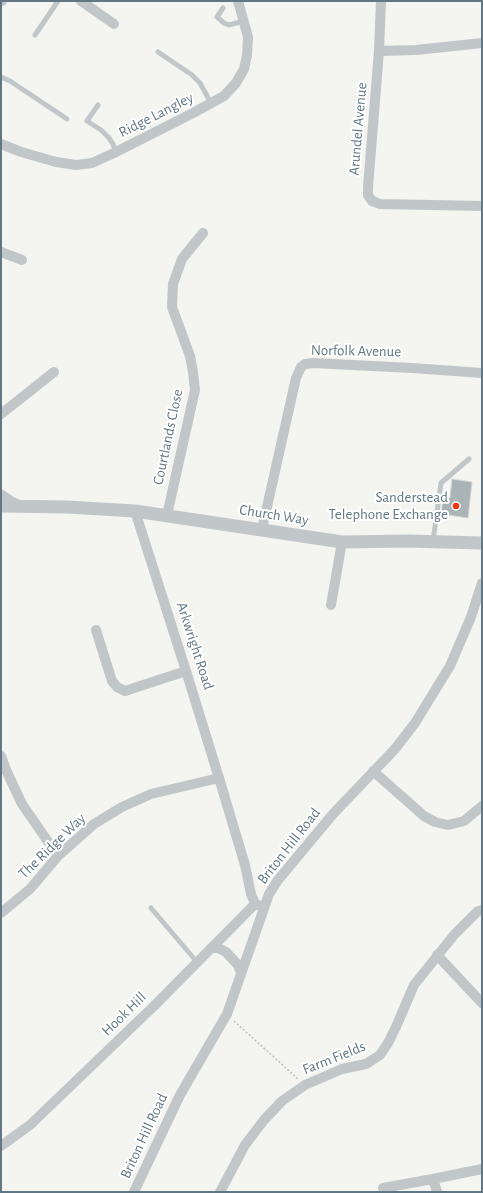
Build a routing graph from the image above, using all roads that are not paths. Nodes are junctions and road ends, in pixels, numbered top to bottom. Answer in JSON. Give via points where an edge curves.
{"nodes":[{"id":1,"x":58,"y":1,"type":"edge"},
{"id":2,"x":81,"y":1,"type":"edge"},
{"id":3,"x":238,"y":1,"type":"edge"},
{"id":4,"x":381,"y":1,"type":"edge"},
{"id":5,"x":223,"y":8,"type":"dead end"},
{"id":6,"x":244,"y":21,"type":"junction"},
{"id":7,"x":114,"y":24,"type":"dead end"},
{"id":8,"x":35,"y":35,"type":"dead end"},
{"id":9,"x":482,"y":43,"type":"edge"},
{"id":10,"x":379,"y":51,"type":"junction"},
{"id":11,"x":158,"y":52,"type":"dead end"},
{"id":12,"x":1,"y":77,"type":"edge"},
{"id":13,"x":211,"y":104,"type":"junction"},
{"id":14,"x":98,"y":105,"type":"dead end"},
{"id":15,"x":67,"y":119,"type":"dead end"},
{"id":16,"x":1,"y":144,"type":"edge"},
{"id":17,"x":116,"y":152,"type":"junction"},
{"id":18,"x":482,"y":206,"type":"edge"},
{"id":19,"x":203,"y":233,"type":"dead end"},
{"id":20,"x":1,"y":252,"type":"edge"},
{"id":21,"x":22,"y":260,"type":"dead end"},
{"id":22,"x":54,"y":372,"type":"dead end"},
{"id":23,"x":482,"y":373,"type":"edge"},
{"id":24,"x":1,"y":414,"type":"edge"},
{"id":25,"x":469,"y":459,"type":"dead end"},
{"id":26,"x":1,"y":496,"type":"edge"},
{"id":27,"x":1,"y":506,"type":"edge"},
{"id":28,"x":18,"y":506,"type":"junction"},
{"id":29,"x":134,"y":510,"type":"junction"},
{"id":30,"x":166,"y":515,"type":"junction"},
{"id":31,"x":262,"y":529,"type":"junction"},
{"id":32,"x":433,"y":541,"type":"junction"},
{"id":33,"x":342,"y":542,"type":"junction"},
{"id":34,"x":482,"y":543,"type":"edge"},
{"id":35,"x":482,"y":583,"type":"edge"},
{"id":36,"x":331,"y":605,"type":"dead end"},
{"id":37,"x":96,"y":630,"type":"dead end"},
{"id":38,"x":186,"y":671,"type":"junction"},
{"id":39,"x":1,"y":756,"type":"edge"},
{"id":40,"x":373,"y":771,"type":"junction"},
{"id":41,"x":219,"y":778,"type":"junction"},
{"id":42,"x":482,"y":806,"type":"edge"},
{"id":43,"x":58,"y":856,"type":"junction"},
{"id":44,"x":260,"y":905,"type":"junction"},
{"id":45,"x":151,"y":908,"type":"dead end"},
{"id":46,"x":482,"y":910,"type":"edge"},
{"id":47,"x":1,"y":913,"type":"edge"},
{"id":48,"x":211,"y":948,"type":"junction"},
{"id":49,"x":437,"y":955,"type":"junction"},
{"id":50,"x":197,"y":962,"type":"junction"},
{"id":51,"x":241,"y":973,"type":"junction"},
{"id":52,"x":482,"y":1003,"type":"edge"},
{"id":53,"x":1,"y":1146,"type":"edge"},
{"id":54,"x":482,"y":1169,"type":"edge"},
{"id":55,"x":433,"y":1179,"type":"junction"},
{"id":56,"x":383,"y":1188,"type":"dead end"},
{"id":57,"x":134,"y":1192,"type":"edge"},
{"id":58,"x":220,"y":1192,"type":"edge"},
{"id":59,"x":437,"y":1192,"type":"edge"}],
"edges":[{"from":1,"to":8,"type":"lane"},
{"from":2,"to":7,"type":"street"},
{"from":3,"to":6,"type":"street","name":"Ridge Langley"},
{"from":4,"to":10,"type":"street"},
{"from":5,"to":6,"type":"lane","via":[[217,17],[224,23],[229,25]]},
{"from":6,"to":13,"type":"street","name":"Ridge Langley","via":[[248,37],[244,69],[224,96]]},
{"from":9,"to":10,"type":"street"},
{"from":10,"to":18,"type":"street","name":"Arundel Avenue","via":[[368,195],[372,201],[380,204]]},
{"from":11,"to":13,"type":"lane","via":[[200,82]]},
{"from":12,"to":15,"type":"lane"},
{"from":13,"to":17,"type":"street","name":"Ridge Langley"},
{"from":14,"to":17,"type":"lane","via":[[87,121],[109,138]]},
{"from":16,"to":17,"type":"street","name":"Ridge Langley","via":[[56,162],[76,165],[92,162]]},
{"from":19,"to":30,"type":"street","name":"Courtlands Close","via":[[182,259],[173,284],[172,307],[190,356],[194,390]]},
{"from":20,"to":21,"type":"street"},
{"from":22,"to":24,"type":"street"},
{"from":23,"to":31,"type":"street","name":"Norfolk Avenue","via":[[313,362],[305,364],[296,378]]},
{"from":25,"to":32,"type":"lane","via":[[441,483]]},
{"from":26,"to":28,"type":"street"},
{"from":27,"to":28,"type":"street"},
{"from":28,"to":29,"type":"street"},
{"from":29,"to":30,"type":"street","name":"Church Way"},
{"from":29,"to":38,"type":"street","name":"Arkwright Road"},
{"from":30,"to":31,"type":"street","name":"Church Way"},
{"from":31,"to":33,"type":"street","name":"Church Way"},
{"from":32,"to":33,"type":"street","name":"Church Way"},
{"from":32,"to":34,"type":"street","name":"Church Way"},
{"from":33,"to":36,"type":"street"},
{"from":35,"to":40,"type":"street","name":"Briton Hill Road","via":[[461,641],[443,677],[395,749]]},
{"from":37,"to":38,"type":"street","via":[[112,681],[125,691]]},
{"from":38,"to":41,"type":"street","name":"Arkwright Road"},
{"from":39,"to":43,"type":"street","via":[[22,804]]},
{"from":40,"to":42,"type":"street","via":[[424,816],[448,826],[464,821]]},
{"from":40,"to":44,"type":"street","name":"Briton Hill Road","via":[[333,814]]},
{"from":41,"to":43,"type":"street","name":"The Ridge Way","via":[[151,794],[122,807],[94,824]]},
{"from":41,"to":44,"type":"street","name":"Arkwright Road","via":[[251,894]]},
{"from":43,"to":47,"type":"street","name":"The Ridge Way","via":[[30,888]]},
{"from":44,"to":48,"type":"street","name":"Hook Hill"},
{"from":44,"to":51,"type":"street","name":"Briton Hill Road"},
{"from":45,"to":50,"type":"lane"},
{"from":46,"to":49,"type":"street","name":"Farm Fields","via":[[454,935]]},
{"from":48,"to":50,"type":"street","name":"Hook Hill"},
{"from":48,"to":51,"type":"street","via":[[226,952],[238,965]]},
{"from":49,"to":52,"type":"street"},
{"from":49,"to":58,"type":"street","name":"Farm Fields","via":[[414,985],[396,1027],[380,1055],[366,1064],[342,1069],[305,1085],[282,1101],[245,1145]]},
{"from":50,"to":53,"type":"street","name":"Hook Hill","via":[[30,1125]]},
{"from":51,"to":57,"type":"street","name":"Briton Hill Road","via":[[227,1014],[180,1095]]},
{"from":54,"to":55,"type":"street"},
{"from":55,"to":56,"type":"street"},
{"from":55,"to":59,"type":"street"}]}
